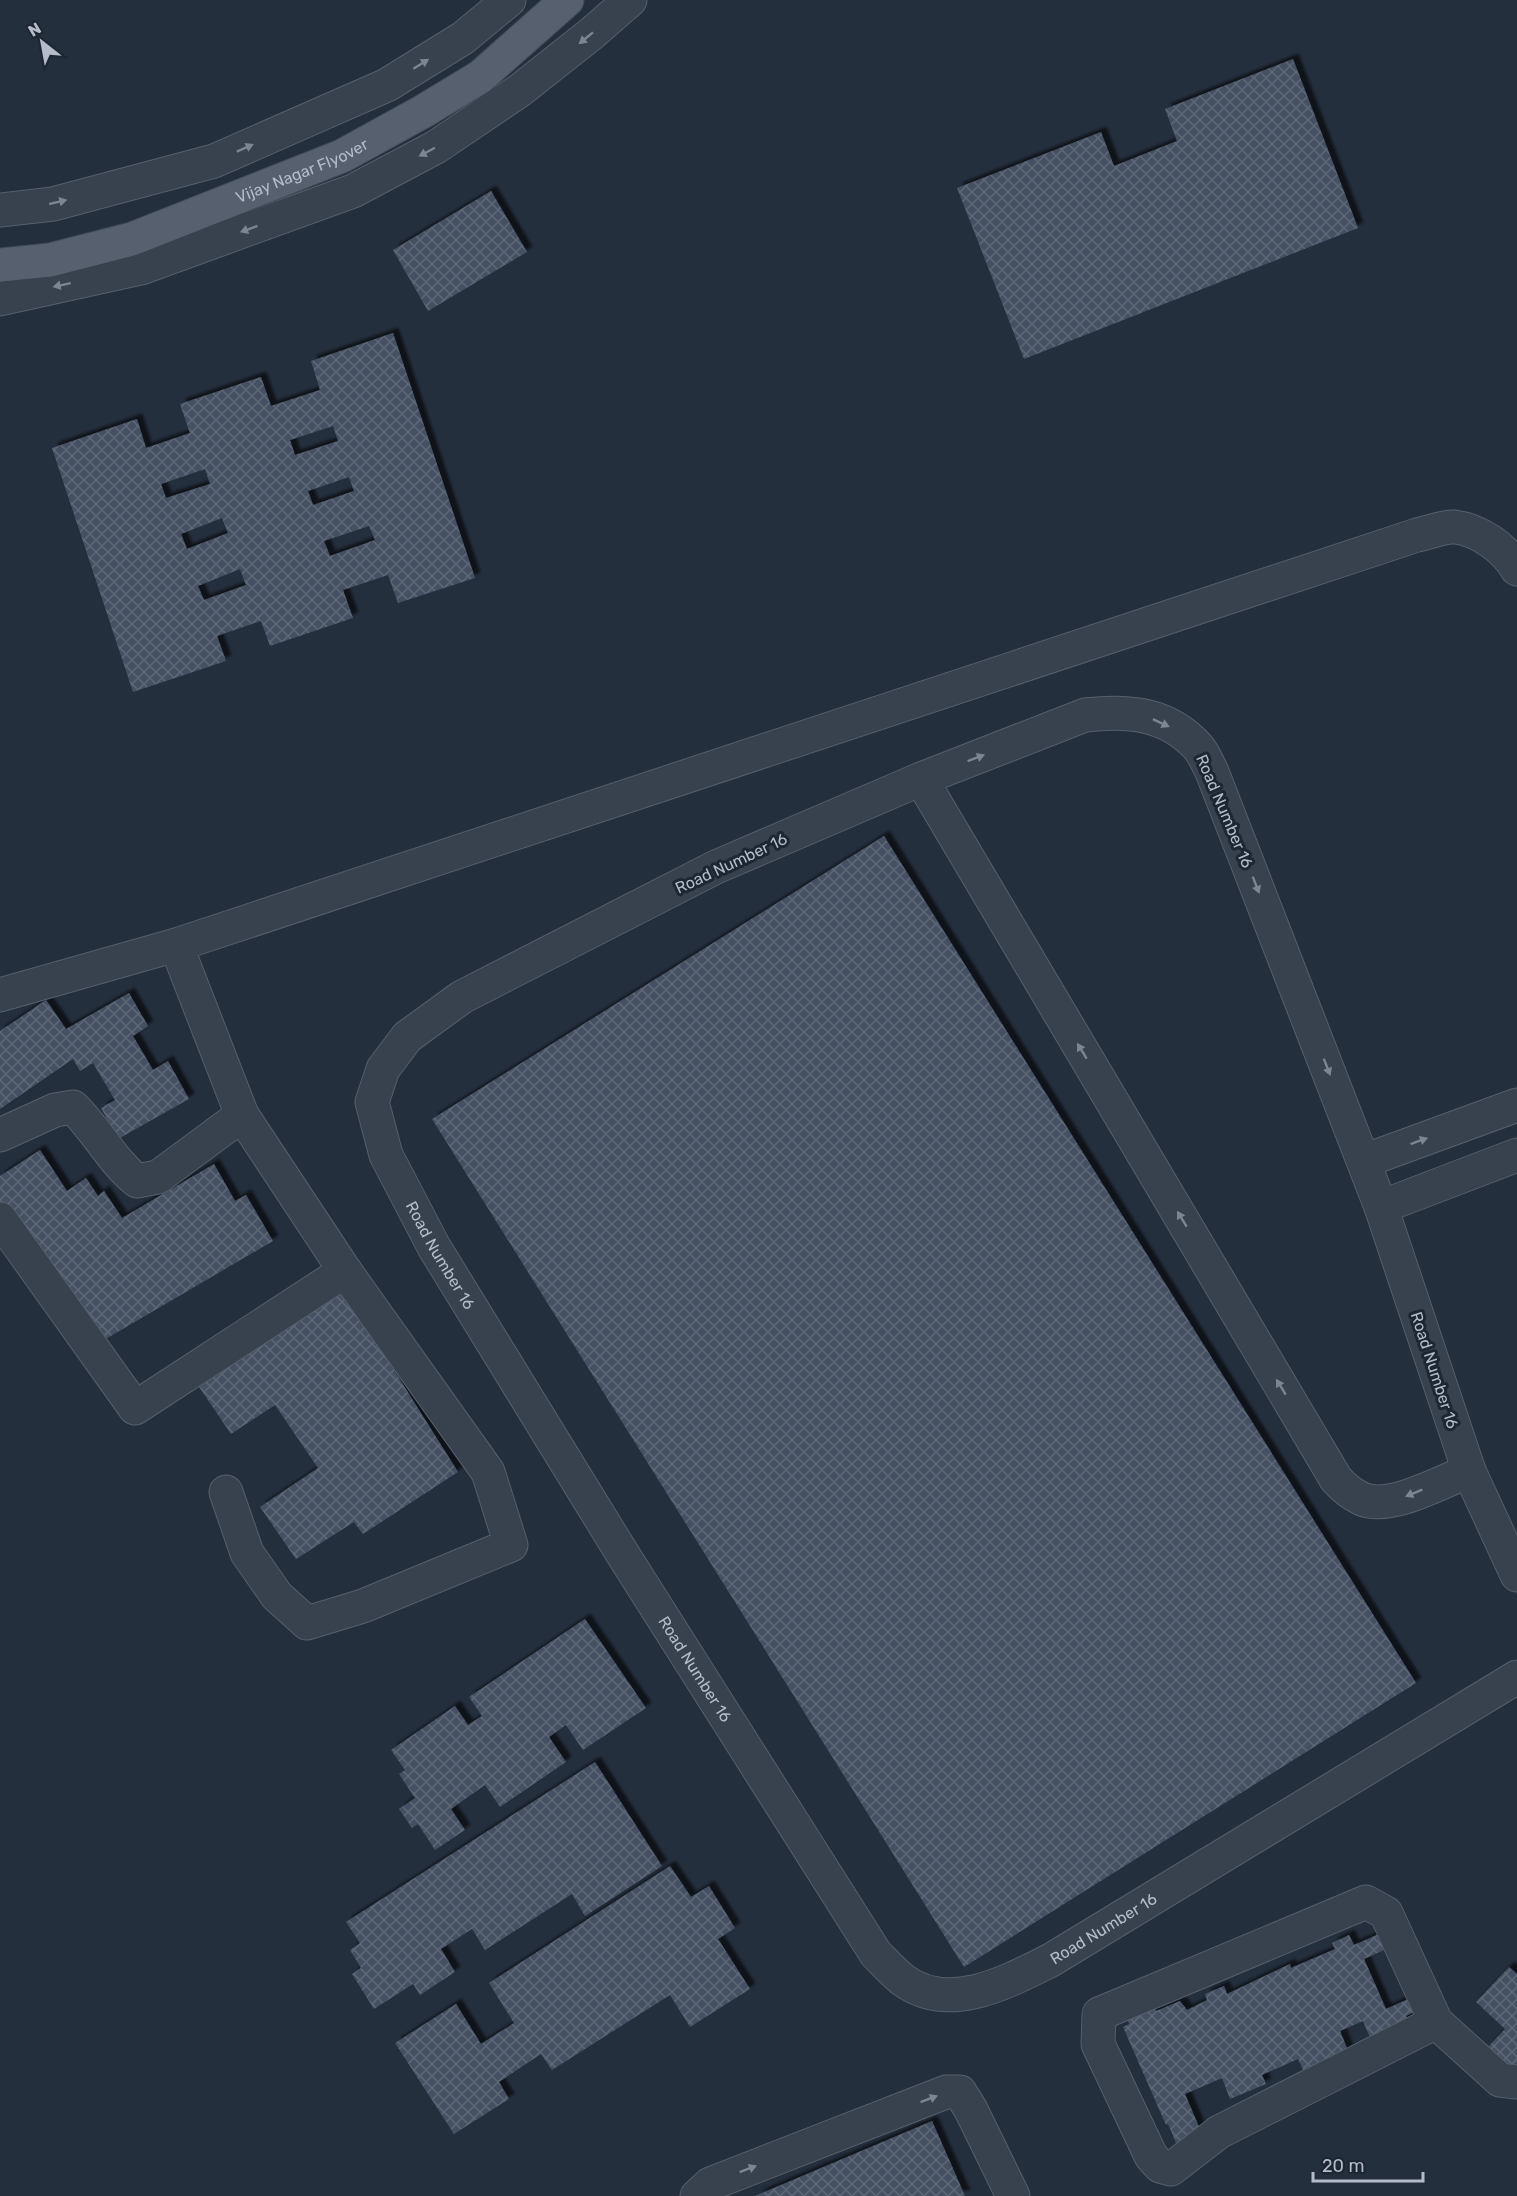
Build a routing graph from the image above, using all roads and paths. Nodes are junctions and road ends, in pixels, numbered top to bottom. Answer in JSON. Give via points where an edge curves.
{"nodes":[{"id":1,"x":509,"y":0,"type":"edge"},
{"id":2,"x":567,"y":0,"type":"edge"},
{"id":3,"x":630,"y":0,"type":"edge"},
{"id":4,"x":0,"y":210,"type":"edge"},
{"id":5,"x":0,"y":265,"type":"edge"},
{"id":6,"x":0,"y":299,"type":"edge"},
{"id":7,"x":1517,"y":569,"type":"edge"},
{"id":8,"x":921,"y":779,"type":"junction"},
{"id":9,"x":176,"y":945,"type":"junction"},
{"id":10,"x":0,"y":995,"type":"edge"},
{"id":11,"x":1517,"y":1105,"type":"edge"},
{"id":12,"x":242,"y":1114,"type":"junction"},
{"id":13,"x":0,"y":1135,"type":"edge"},
{"id":14,"x":1517,"y":1155,"type":"edge"},
{"id":15,"x":1364,"y":1161,"type":"junction"},
{"id":16,"x":1381,"y":1208,"type":"junction"},
{"id":17,"x":0,"y":1219,"type":"edge"},
{"id":18,"x":345,"y":1271,"type":"junction"},
{"id":19,"x":1469,"y":1471,"type":"junction"},
{"id":20,"x":226,"y":1492,"type":"dead end"},
{"id":21,"x":1517,"y":1575,"type":"edge"},
{"id":22,"x":1517,"y":1677,"type":"edge"},
{"id":23,"x":1436,"y":2022,"type":"junction"},
{"id":24,"x":1517,"y":2082,"type":"edge"},
{"id":25,"x":1172,"y":2182,"type":"edge"},
{"id":26,"x":697,"y":2196,"type":"edge"},
{"id":27,"x":1013,"y":2196,"type":"edge"}],
"edges":[{"from":4,"to":1,"type":"street","one_way":true,"via":[[53,204],[214,161],[387,85],[463,38]]},
{"from":2,"to":5,"type":"main road","name":"Vijay Nagar Flyover","via":[[480,77],[342,156],[132,239],[50,260]]},
{"from":3,"to":6,"type":"street","one_way":true,"via":[[519,91],[436,147],[353,190],[141,268]]},
{"from":7,"to":9,"type":"street","via":[[1488,538],[1454,527],[1417,536]]},
{"from":8,"to":15,"type":"street","name":"Road Number 16","one_way":true,"via":[[1085,715],[1110,712],[1136,713],[1157,720],[1199,748],[1212,772]]},
{"from":19,"to":8,"type":"street","one_way":true,"via":[[1381,1503],[1363,1500],[1336,1479]]},
{"from":8,"to":22,"type":"street","name":"Road Number 16","via":[[716,867],[462,997],[407,1037],[383,1069],[372,1102],[386,1155],[434,1247],[876,1954],[904,1981],[933,1994],[966,1994],[999,1986],[1051,1960]]},
{"from":9,"to":10,"type":"street"},
{"from":9,"to":12,"type":"street"},
{"from":15,"to":11,"type":"street","one_way":true},
{"from":12,"to":13,"type":"street","via":[[158,1177],[137,1181],[121,1168],[87,1120],[72,1107],[55,1110]]},
{"from":12,"to":18,"type":"street"},
{"from":14,"to":16,"type":"street"},
{"from":15,"to":16,"type":"street","name":"Road Number 16"},
{"from":16,"to":19,"type":"street","name":"Road Number 16"},
{"from":17,"to":18,"type":"street","via":[[135,1408]]},
{"from":18,"to":20,"type":"street","via":[[488,1472],[511,1545],[363,1606],[307,1623],[277,1596],[247,1552]]},
{"from":19,"to":21,"type":"street","name":"Road Number 16"},
{"from":23,"to":24,"type":"street","via":[[1500,2080]]},
{"from":23,"to":25,"type":"street","via":[[1219,2132]]},
{"from":23,"to":25,"type":"street","via":[[1386,1913],[1366,1902],[1099,2014],[1098,2044],[1151,2156]]},
{"from":26,"to":27,"type":"street","one_way":true,"via":[[710,2184],[946,2092],[960,2092]]}]}
